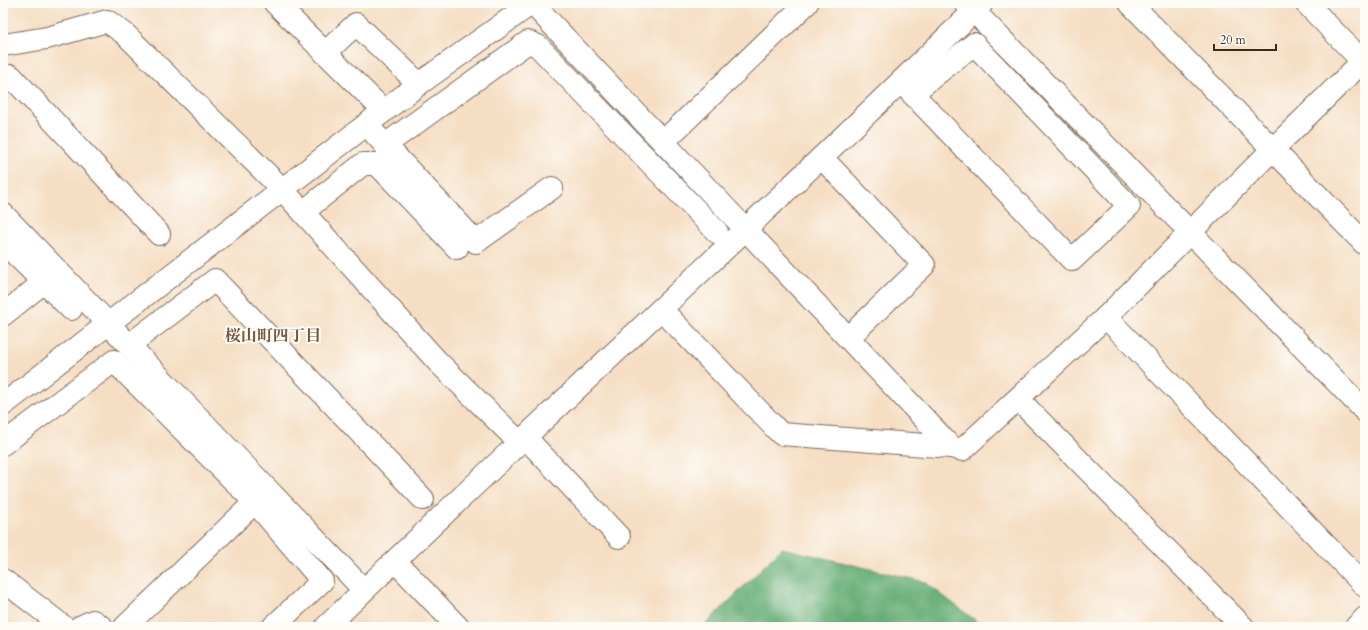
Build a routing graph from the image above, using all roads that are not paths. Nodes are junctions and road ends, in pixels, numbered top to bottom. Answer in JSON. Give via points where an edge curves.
{"nodes":[{"id":1,"x":275,"y":3,"type":"edge"},
{"id":2,"x":807,"y":3,"type":"edge"},
{"id":3,"x":1130,"y":3,"type":"edge"},
{"id":4,"x":1306,"y":3,"type":"edge"},
{"id":5,"x":524,"y":5,"type":"edge"},
{"id":6,"x":974,"y":6,"type":"edge"},
{"id":7,"x":3,"y":45,"type":"edge"},
{"id":8,"x":325,"y":53,"type":"junction"},
{"id":9,"x":1364,"y":62,"type":"edge"},
{"id":10,"x":3,"y":83,"type":"edge"},
{"id":11,"x":419,"y":84,"type":"junction"},
{"id":12,"x":907,"y":88,"type":"junction"},
{"id":13,"x":384,"y":111,"type":"junction"},
{"id":14,"x":366,"y":125,"type":"junction"},
{"id":15,"x":663,"y":142,"type":"junction"},
{"id":16,"x":385,"y":145,"type":"junction"},
{"id":17,"x":1272,"y":150,"type":"junction"},
{"id":18,"x":822,"y":158,"type":"junction"},
{"id":19,"x":552,"y":188,"type":"dead end"},
{"id":20,"x":282,"y":189,"type":"junction"},
{"id":21,"x":303,"y":212,"type":"junction"},
{"id":22,"x":3,"y":214,"type":"edge"},
{"id":23,"x":746,"y":230,"type":"junction"},
{"id":24,"x":717,"y":232,"type":"dead end"},
{"id":25,"x":1190,"y":232,"type":"junction"},
{"id":26,"x":159,"y":234,"type":"dead end"},
{"id":27,"x":3,"y":242,"type":"edge"},
{"id":28,"x":1365,"y":244,"type":"edge"},
{"id":29,"x":458,"y":248,"type":"dead end"},
{"id":30,"x":44,"y":282,"type":"junction"},
{"id":31,"x":71,"y":309,"type":"dead end"},
{"id":32,"x":661,"y":309,"type":"junction"},
{"id":33,"x":3,"y":315,"type":"edge"},
{"id":34,"x":1106,"y":317,"type":"junction"},
{"id":35,"x":108,"y":324,"type":"junction"},
{"id":36,"x":848,"y":338,"type":"junction"},
{"id":37,"x":129,"y":345,"type":"junction"},
{"id":38,"x":1018,"y":399,"type":"junction"},
{"id":39,"x":3,"y":405,"type":"edge"},
{"id":40,"x":1365,"y":411,"type":"edge"},
{"id":41,"x":522,"y":440,"type":"junction"},
{"id":42,"x":3,"y":444,"type":"edge"},
{"id":43,"x":951,"y":447,"type":"junction"},
{"id":44,"x":423,"y":498,"type":"dead end"},
{"id":45,"x":255,"y":502,"type":"junction"},
{"id":46,"x":619,"y":537,"type":"dead end"},
{"id":47,"x":395,"y":561,"type":"junction"},
{"id":48,"x":3,"y":580,"type":"edge"},
{"id":49,"x":1365,"y":586,"type":"edge"},
{"id":50,"x":364,"y":590,"type":"junction"},
{"id":51,"x":1365,"y":618,"type":"edge"},
{"id":52,"x":64,"y":627,"type":"edge"},
{"id":53,"x":80,"y":627,"type":"edge"},
{"id":54,"x":102,"y":627,"type":"edge"},
{"id":55,"x":125,"y":627,"type":"edge"},
{"id":56,"x":274,"y":627,"type":"edge"},
{"id":57,"x":326,"y":627,"type":"edge"},
{"id":58,"x":458,"y":627,"type":"edge"},
{"id":59,"x":1243,"y":627,"type":"edge"},
{"id":60,"x":1356,"y":627,"type":"edge"}],
"edges":[{"from":1,"to":8,"type":"street"},
{"from":2,"to":15,"type":"street"},
{"from":3,"to":17,"type":"street"},
{"from":4,"to":9,"type":"street"},
{"from":5,"to":11,"type":"street"},
{"from":5,"to":15,"type":"street"},
{"from":6,"to":12,"type":"street"},
{"from":6,"to":25,"type":"street"},
{"from":7,"to":20,"type":"street","via":[[47,38],[108,21],[125,34]]},
{"from":8,"to":11,"type":"street","via":[[356,24]]},
{"from":8,"to":13,"type":"street"},
{"from":9,"to":17,"type":"street"},
{"from":10,"to":26,"type":"street","via":[[11,76]]},
{"from":11,"to":13,"type":"street"},
{"from":12,"to":12,"type":"street","via":[[1072,260],[1129,206],[974,44]]},
{"from":12,"to":18,"type":"street"},
{"from":13,"to":14,"type":"street"},
{"from":14,"to":16,"type":"street"},
{"from":14,"to":20,"type":"street"},
{"from":15,"to":23,"type":"street"},
{"from":16,"to":19,"type":"street","via":[[476,242]]},
{"from":16,"to":24,"type":"street","via":[[528,42],[538,46]]},
{"from":17,"to":25,"type":"street"},
{"from":17,"to":28,"type":"street"},
{"from":18,"to":23,"type":"street"},
{"from":18,"to":36,"type":"street","via":[[924,265]]},
{"from":20,"to":21,"type":"street"},
{"from":20,"to":35,"type":"street"},
{"from":21,"to":29,"type":"street","via":[[364,164],[377,164]]},
{"from":21,"to":41,"type":"street","via":[[437,361]]},
{"from":22,"to":35,"type":"street"},
{"from":23,"to":32,"type":"street"},
{"from":23,"to":36,"type":"street"},
{"from":25,"to":34,"type":"street"},
{"from":25,"to":40,"type":"street"},
{"from":27,"to":30,"type":"street"},
{"from":30,"to":31,"type":"street"},
{"from":30,"to":33,"type":"street"},
{"from":32,"to":41,"type":"street"},
{"from":32,"to":43,"type":"street","via":[[781,434]]},
{"from":34,"to":38,"type":"street"},
{"from":34,"to":49,"type":"street"},
{"from":35,"to":37,"type":"street"},
{"from":35,"to":39,"type":"street"},
{"from":36,"to":43,"type":"street"},
{"from":37,"to":44,"type":"street","via":[[215,280]]},
{"from":37,"to":50,"type":"street"},
{"from":38,"to":43,"type":"street","via":[[962,450]]},
{"from":38,"to":59,"type":"street"},
{"from":41,"to":46,"type":"street"},
{"from":41,"to":47,"type":"street"},
{"from":42,"to":45,"type":"street","via":[[114,361]]},
{"from":45,"to":55,"type":"street"},
{"from":45,"to":56,"type":"street","via":[[322,581]]},
{"from":47,"to":50,"type":"street"},
{"from":47,"to":58,"type":"street"},
{"from":48,"to":52,"type":"street"},
{"from":50,"to":57,"type":"street"},
{"from":51,"to":60,"type":"street"},
{"from":53,"to":54,"type":"street","via":[[93,621]]}]}
